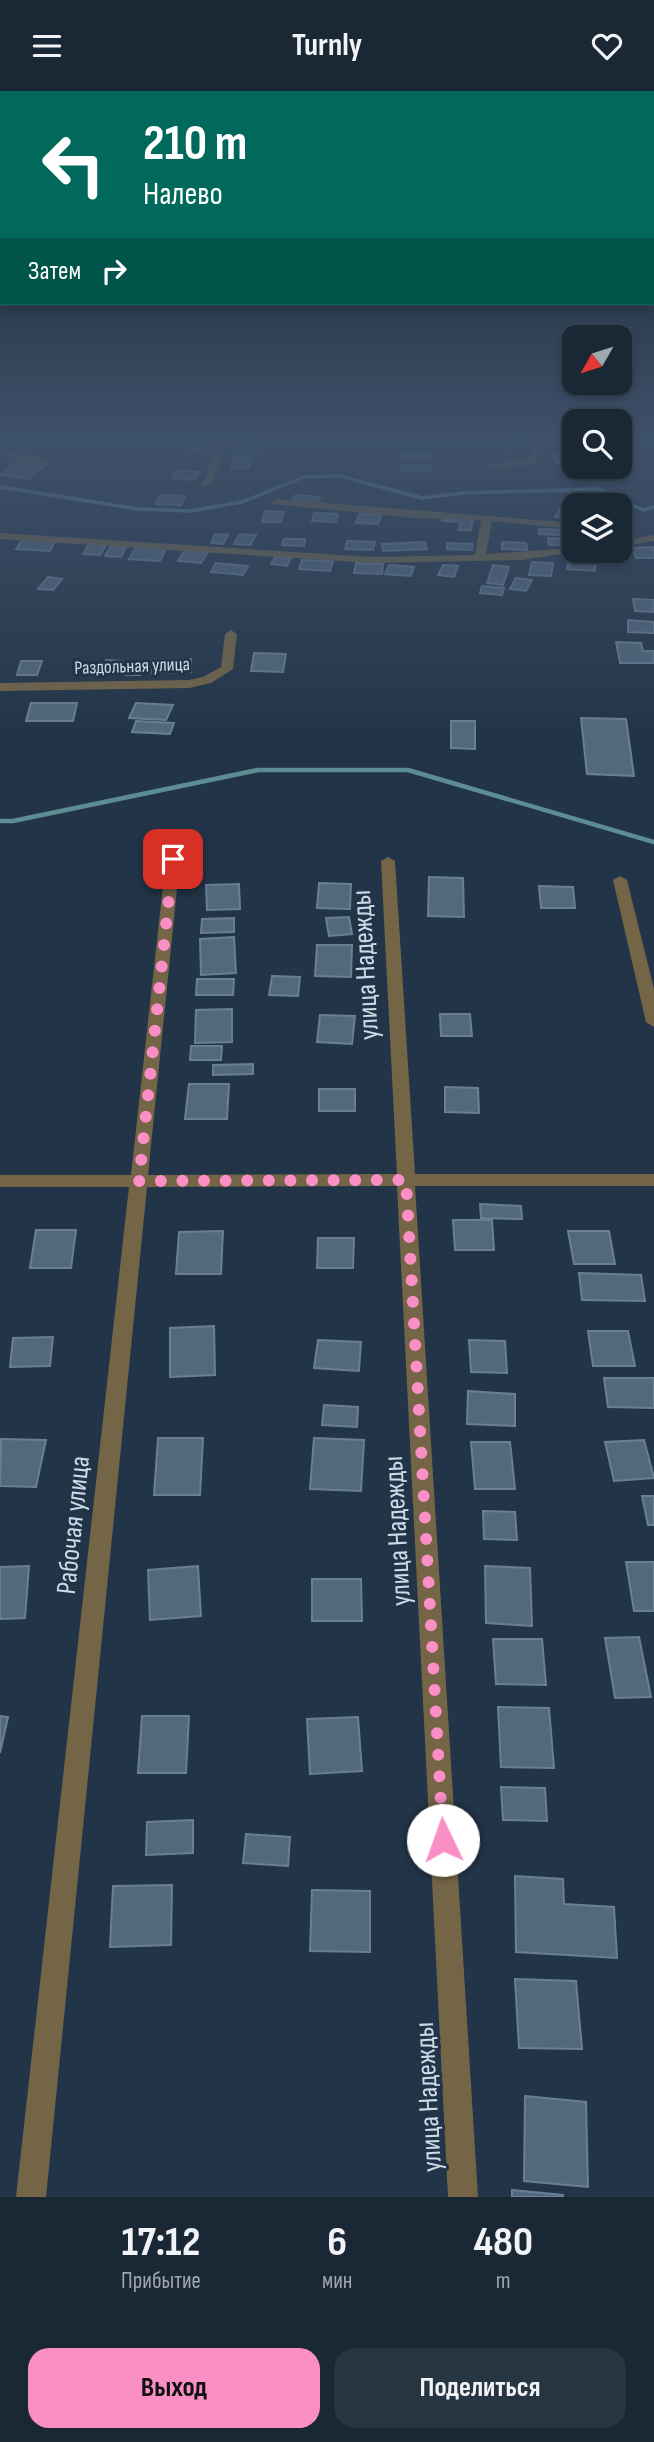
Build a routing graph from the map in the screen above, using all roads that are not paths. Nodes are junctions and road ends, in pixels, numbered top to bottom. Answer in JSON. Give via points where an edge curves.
{"nodes":[{"id":1,"x":4,"y":536,"type":"edge"},
{"id":2,"x":484,"y":536,"type":"edge"},
{"id":3,"x":651,"y":538,"type":"edge"},
{"id":4,"x":632,"y":542,"type":"edge"},
{"id":5,"x":562,"y":552,"type":"edge"},
{"id":6,"x":480,"y":558,"type":"junction"},
{"id":7,"x":231,"y":635,"type":"dead end"},
{"id":8,"x":0,"y":687,"type":"edge"},
{"id":9,"x":173,"y":859,"type":"dead end"},
{"id":10,"x":388,"y":861,"type":"dead end"},
{"id":11,"x":620,"y":880,"type":"dead end"},
{"id":12,"x":654,"y":1022,"type":"edge"},
{"id":13,"x":406,"y":1180,"type":"junction"},
{"id":14,"x":654,"y":1180,"type":"edge"},
{"id":15,"x":0,"y":1181,"type":"edge"},
{"id":16,"x":139,"y":1181,"type":"junction"},
{"id":17,"x":31,"y":2197,"type":"edge"},
{"id":18,"x":463,"y":2197,"type":"edge"}],
"edges":[{"from":1,"to":6,"type":"street","via":[[304,557]]},
{"from":2,"to":6,"type":"street"},
{"from":3,"to":4,"type":"street"},
{"from":5,"to":6,"type":"street"},
{"from":7,"to":8,"type":"street","name":"Раздольная улица","via":[[227,669],[207,680]]},
{"from":9,"to":16,"type":"street","name":"Рабочая улица"},
{"from":10,"to":13,"type":"street","name":"улица Надежды"},
{"from":11,"to":12,"type":"street"},
{"from":13,"to":14,"type":"street"},
{"from":13,"to":16,"type":"street"},
{"from":13,"to":18,"type":"street","name":"улица Надежды"},
{"from":15,"to":16,"type":"street"},
{"from":16,"to":17,"type":"street","name":"Рабочая улица"}]}
